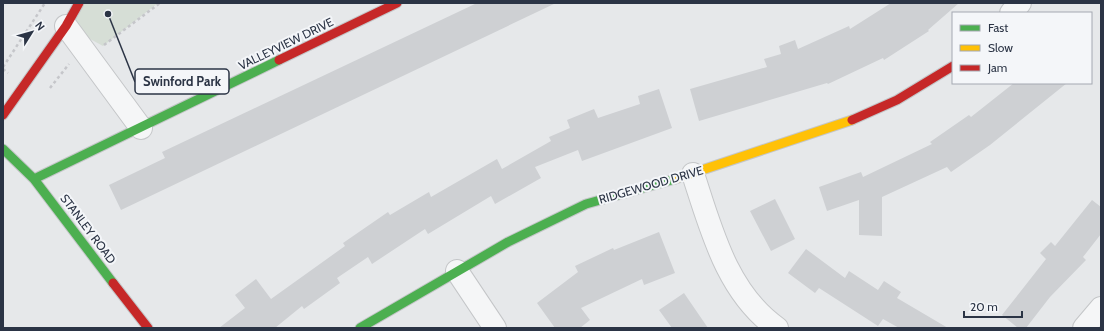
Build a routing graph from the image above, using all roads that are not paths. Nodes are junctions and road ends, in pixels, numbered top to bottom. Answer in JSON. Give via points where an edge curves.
{"nodes":[{"id":1,"x":79,"y":3,"type":"edge"},
{"id":2,"x":397,"y":3,"type":"edge"},
{"id":3,"x":1020,"y":3,"type":"edge"},
{"id":4,"x":1012,"y":12,"type":"edge"},
{"id":5,"x":66,"y":26,"type":"junction"},
{"id":6,"x":952,"y":67,"type":"edge"},
{"id":7,"x":3,"y":115,"type":"edge"},
{"id":8,"x":141,"y":128,"type":"junction"},
{"id":9,"x":3,"y":149,"type":"edge"},
{"id":10,"x":693,"y":174,"type":"junction"},
{"id":11,"x":34,"y":179,"type":"junction"},
{"id":12,"x":457,"y":271,"type":"junction"},
{"id":13,"x":1101,"y":308,"type":"edge"},
{"id":14,"x":148,"y":328,"type":"edge"},
{"id":15,"x":360,"y":328,"type":"edge"},
{"id":16,"x":495,"y":328,"type":"edge"},
{"id":17,"x":777,"y":328,"type":"edge"},
{"id":18,"x":1084,"y":328,"type":"edge"}],
"edges":[{"from":1,"to":5,"type":"street"},
{"from":2,"to":8,"type":"street","name":"VALLEYVIEW DRIVE"},
{"from":3,"to":4,"type":"street"},
{"from":5,"to":7,"type":"street"},
{"from":5,"to":8,"type":"street"},
{"from":6,"to":10,"type":"street","name":"RIDGEWOOD DRIVE","via":[[879,110]]},
{"from":8,"to":11,"type":"street","name":"VALLEYVIEW DRIVE"},
{"from":9,"to":11,"type":"street","name":"STANLEY ROAD"},
{"from":10,"to":12,"type":"street","name":"RIDGEWOOD DRIVE","via":[[586,204],[508,242]]},
{"from":10,"to":17,"type":"street","via":[[727,269],[756,308]]},
{"from":11,"to":14,"type":"street","name":"STANLEY ROAD"},
{"from":12,"to":15,"type":"street","name":"RIDGEWOOD DRIVE"},
{"from":12,"to":16,"type":"street"},
{"from":13,"to":18,"type":"street"}]}
